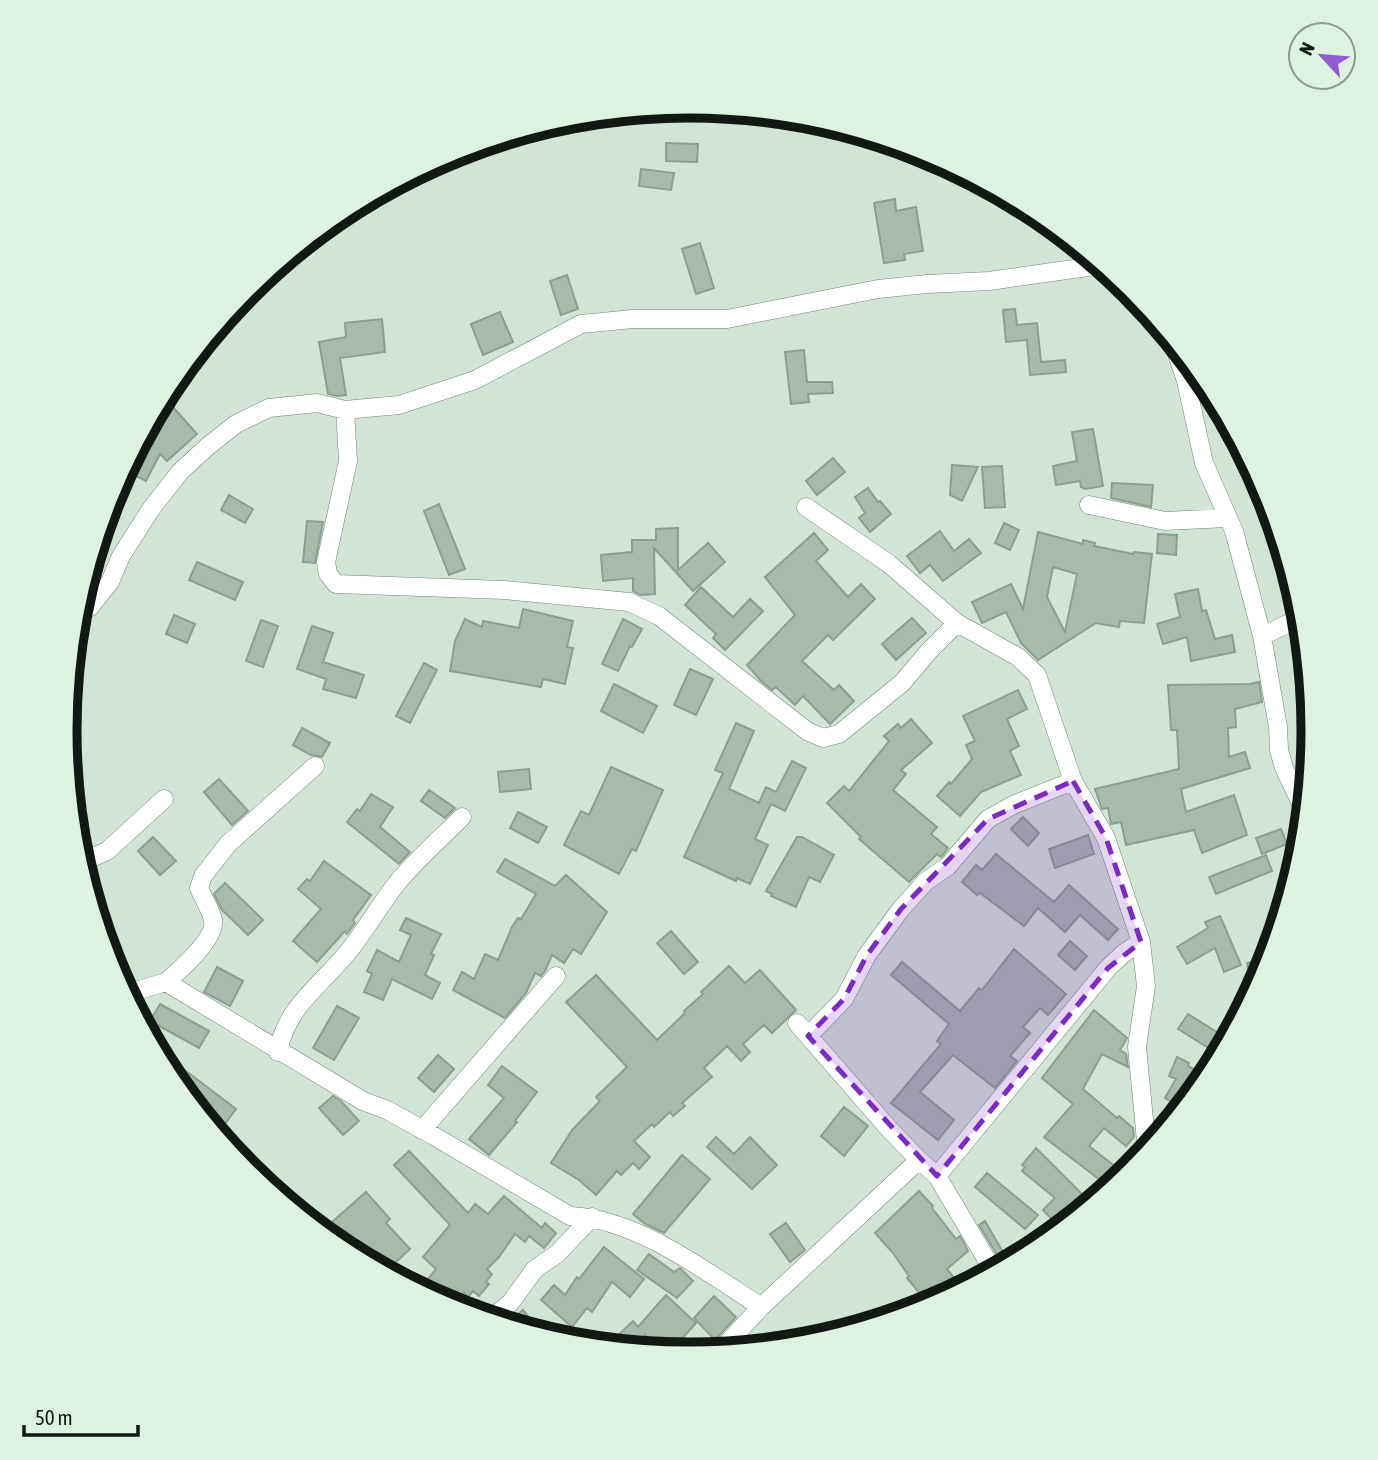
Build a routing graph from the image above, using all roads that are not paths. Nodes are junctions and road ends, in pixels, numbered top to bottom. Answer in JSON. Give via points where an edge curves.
{"nodes":[{"id":1,"x":1089,"y":267,"type":"edge"},
{"id":2,"x":1181,"y":365,"type":"edge"},
{"id":3,"x":345,"y":410,"type":"junction"},
{"id":4,"x":1089,"y":505,"type":"dead end"},
{"id":5,"x":806,"y":507,"type":"dead end"},
{"id":6,"x":1227,"y":518,"type":"junction"},
{"id":7,"x":90,"y":607,"type":"edge"},
{"id":8,"x":1291,"y":622,"type":"edge"},
{"id":9,"x":957,"y":623,"type":"junction"},
{"id":10,"x":1262,"y":636,"type":"junction"},
{"id":11,"x":315,"y":766,"type":"dead end"},
{"id":12,"x":1073,"y":781,"type":"junction"},
{"id":13,"x":1297,"y":796,"type":"edge"},
{"id":14,"x":164,"y":799,"type":"dead end"},
{"id":15,"x":462,"y":817,"type":"dead end"},
{"id":16,"x":91,"y":858,"type":"edge"},
{"id":17,"x":1141,"y":943,"type":"junction"},
{"id":18,"x":555,"y":976,"type":"dead end"},
{"id":19,"x":166,"y":982,"type":"junction"},
{"id":20,"x":136,"y":992,"type":"edge"},
{"id":21,"x":278,"y":1052,"type":"junction"},
{"id":22,"x":422,"y":1129,"type":"junction"},
{"id":23,"x":1146,"y":1138,"type":"edge"},
{"id":24,"x":919,"y":1160,"type":"junction"},
{"id":25,"x":937,"y":1176,"type":"junction"},
{"id":26,"x":592,"y":1217,"type":"junction"},
{"id":27,"x":989,"y":1263,"type":"edge"},
{"id":28,"x":761,"y":1307,"type":"junction"},
{"id":29,"x":499,"y":1312,"type":"edge"},
{"id":30,"x":729,"y":1341,"type":"edge"}],
"edges":[{"from":1,"to":3,"type":"street","via":[[989,281],[878,289],[727,319],[581,324],[475,380],[399,405]]},
{"from":2,"to":6,"type":"street","via":[[1204,463]]},
{"from":3,"to":7,"type":"street","via":[[317,402],[269,408],[236,424],[173,481]]},
{"from":3,"to":9,"type":"street","via":[[348,461],[326,562],[336,584],[504,590],[629,602],[659,616],[822,738],[839,734],[902,683]]},
{"from":4,"to":6,"type":"street","via":[[1165,521]]},
{"from":5,"to":9,"type":"street","via":[[888,563]]},
{"from":6,"to":10,"type":"street"},
{"from":8,"to":10,"type":"street"},
{"from":9,"to":12,"type":"street","via":[[1018,657],[1037,675]]},
{"from":10,"to":13,"type":"street","via":[[1279,750]]},
{"from":11,"to":19,"type":"street","via":[[228,844],[203,876],[199,888],[214,921],[210,936]]},
{"from":12,"to":17,"type":"street","via":[[1106,838]]},
{"from":12,"to":24,"type":"street","via":[[988,819],[948,866],[925,882],[901,909],[867,955],[844,999],[803,1029]]},
{"from":14,"to":16,"type":"street","via":[[107,851]]},
{"from":15,"to":21,"type":"street","via":[[398,881],[348,953],[318,982],[281,1035]]},
{"from":17,"to":23,"type":"street","via":[[1146,986],[1137,1047]]},
{"from":17,"to":25,"type":"street","via":[[1108,968]]},
{"from":18,"to":22,"type":"street"},
{"from":19,"to":20,"type":"street"},
{"from":19,"to":21,"type":"street"},
{"from":21,"to":22,"type":"street"},
{"from":22,"to":26,"type":"street","via":[[570,1216]]},
{"from":24,"to":25,"type":"street"},
{"from":24,"to":28,"type":"street"},
{"from":25,"to":27,"type":"street"},
{"from":26,"to":28,"type":"street","via":[[653,1240]]},
{"from":26,"to":29,"type":"street","via":[[557,1254],[535,1269]]},
{"from":28,"to":30,"type":"street"}]}
